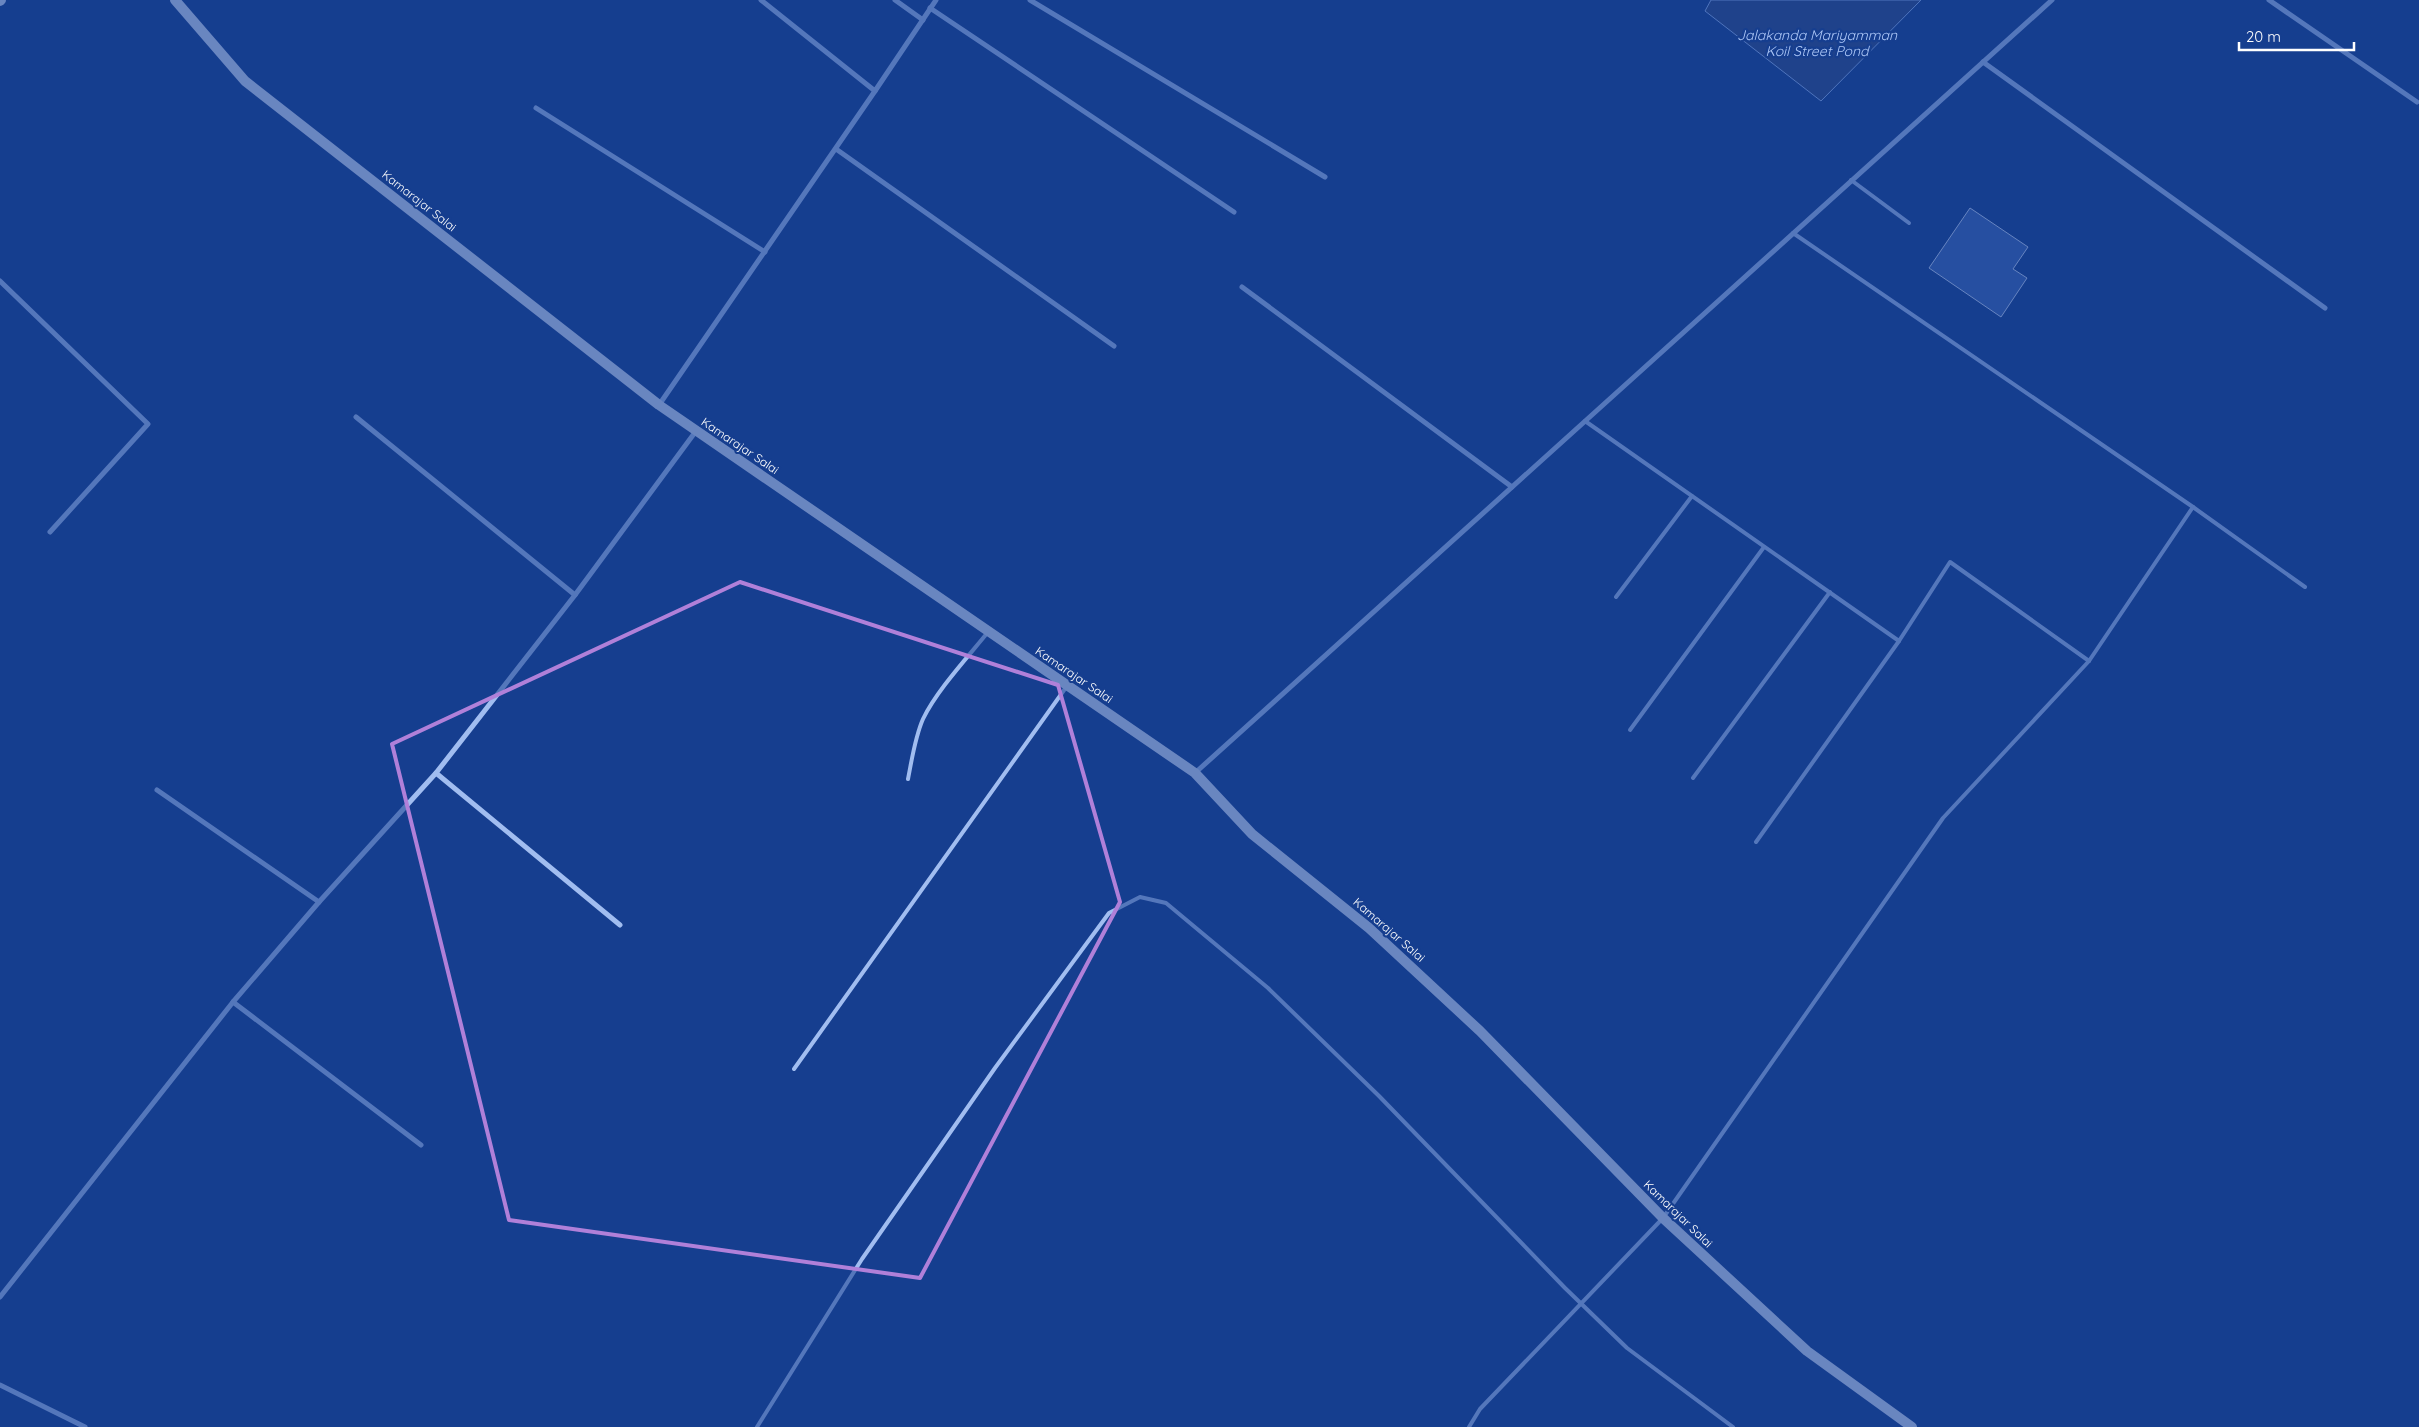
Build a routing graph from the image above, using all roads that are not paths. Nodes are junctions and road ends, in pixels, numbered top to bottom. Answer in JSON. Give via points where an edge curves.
{"nodes":[{"id":1,"x":176,"y":0,"type":"edge"},
{"id":2,"x":761,"y":0,"type":"edge"},
{"id":3,"x":895,"y":0,"type":"edge"},
{"id":4,"x":936,"y":0,"type":"edge"},
{"id":5,"x":1030,"y":0,"type":"edge"},
{"id":6,"x":2052,"y":0,"type":"edge"},
{"id":7,"x":2269,"y":0,"type":"edge"},
{"id":8,"x":930,"y":8,"type":"junction"},
{"id":9,"x":923,"y":20,"type":"junction"},
{"id":10,"x":1983,"y":62,"type":"junction"},
{"id":11,"x":875,"y":91,"type":"junction"},
{"id":12,"x":2417,"y":102,"type":"dead end"},
{"id":13,"x":536,"y":108,"type":"dead end"},
{"id":14,"x":836,"y":149,"type":"junction"},
{"id":15,"x":1325,"y":177,"type":"dead end"},
{"id":16,"x":1851,"y":180,"type":"junction"},
{"id":17,"x":1234,"y":212,"type":"dead end"},
{"id":18,"x":1909,"y":223,"type":"dead end"},
{"id":19,"x":1793,"y":234,"type":"junction"},
{"id":20,"x":765,"y":252,"type":"junction"},
{"id":21,"x":0,"y":281,"type":"edge"},
{"id":22,"x":1242,"y":287,"type":"dead end"},
{"id":23,"x":2325,"y":308,"type":"dead end"},
{"id":24,"x":1114,"y":346,"type":"dead end"},
{"id":25,"x":659,"y":405,"type":"junction"},
{"id":26,"x":356,"y":417,"type":"dead end"},
{"id":27,"x":1586,"y":421,"type":"junction"},
{"id":28,"x":696,"y":431,"type":"junction"},
{"id":29,"x":1512,"y":487,"type":"junction"},
{"id":30,"x":1692,"y":496,"type":"junction"},
{"id":31,"x":2193,"y":507,"type":"junction"},
{"id":32,"x":50,"y":532,"type":"dead end"},
{"id":33,"x":1764,"y":547,"type":"junction"},
{"id":34,"x":2305,"y":587,"type":"dead end"},
{"id":35,"x":1830,"y":592,"type":"junction"},
{"id":36,"x":575,"y":595,"type":"junction"},
{"id":37,"x":1616,"y":597,"type":"dead end"},
{"id":38,"x":989,"y":632,"type":"junction"},
{"id":39,"x":1899,"y":640,"type":"junction"},
{"id":40,"x":2089,"y":661,"type":"junction"},
{"id":41,"x":1067,"y":686,"type":"junction"},
{"id":42,"x":1630,"y":730,"type":"dead end"},
{"id":43,"x":436,"y":773,"type":"junction"},
{"id":44,"x":1195,"y":773,"type":"junction"},
{"id":45,"x":1694,"y":778,"type":"dead end"},
{"id":46,"x":908,"y":779,"type":"dead end"},
{"id":47,"x":157,"y":790,"type":"dead end"},
{"id":48,"x":1756,"y":842,"type":"dead end"},
{"id":49,"x":319,"y":902,"type":"junction"},
{"id":50,"x":620,"y":925,"type":"dead end"},
{"id":51,"x":233,"y":1002,"type":"junction"},
{"id":52,"x":794,"y":1069,"type":"dead end"},
{"id":53,"x":422,"y":1145,"type":"dead end"},
{"id":54,"x":1663,"y":1218,"type":"junction"},
{"id":55,"x":0,"y":1297,"type":"edge"},
{"id":56,"x":1581,"y":1304,"type":"junction"},
{"id":57,"x":0,"y":1385,"type":"edge"},
{"id":58,"x":84,"y":1427,"type":"edge"},
{"id":59,"x":757,"y":1427,"type":"edge"},
{"id":60,"x":1469,"y":1427,"type":"edge"},
{"id":61,"x":1733,"y":1427,"type":"edge"},
{"id":62,"x":1912,"y":1427,"type":"edge"}],
"edges":[{"from":1,"to":25,"type":"main road","name":"Kamarajar Salai","via":[[245,81]]},
{"from":2,"to":11,"type":"street"},
{"from":3,"to":9,"type":"street"},
{"from":4,"to":8,"type":"street"},
{"from":5,"to":15,"type":"street"},
{"from":6,"to":10,"type":"street"},
{"from":7,"to":12,"type":"street"},
{"from":8,"to":9,"type":"street"},
{"from":8,"to":17,"type":"street"},
{"from":9,"to":11,"type":"street"},
{"from":10,"to":16,"type":"street"},
{"from":10,"to":23,"type":"street"},
{"from":11,"to":14,"type":"street"},
{"from":13,"to":20,"type":"street"},
{"from":14,"to":20,"type":"street"},
{"from":14,"to":24,"type":"street"},
{"from":16,"to":18,"type":"lane"},
{"from":16,"to":19,"type":"street"},
{"from":19,"to":27,"type":"street"},
{"from":19,"to":31,"type":"lane"},
{"from":20,"to":25,"type":"street"},
{"from":21,"to":32,"type":"street","via":[[148,424]]},
{"from":22,"to":29,"type":"street"},
{"from":25,"to":28,"type":"main road","name":"Kamarajar Salai"},
{"from":26,"to":36,"type":"street"},
{"from":27,"to":29,"type":"street"},
{"from":27,"to":30,"type":"lane"},
{"from":28,"to":36,"type":"street"},
{"from":28,"to":38,"type":"main road","name":"Kamarajar Salai"},
{"from":29,"to":44,"type":"street"},
{"from":30,"to":33,"type":"lane"},
{"from":30,"to":37,"type":"lane"},
{"from":31,"to":34,"type":"lane"},
{"from":31,"to":40,"type":"lane"},
{"from":33,"to":35,"type":"lane"},
{"from":33,"to":42,"type":"lane"},
{"from":35,"to":39,"type":"lane"},
{"from":35,"to":45,"type":"lane"},
{"from":36,"to":43,"type":"street"},
{"from":38,"to":41,"type":"main road","name":"Kamarajar Salai"},
{"from":38,"to":46,"type":"lane","via":[[924,718]]},
{"from":39,"to":40,"type":"lane","via":[[1950,562]]},
{"from":39,"to":48,"type":"lane"},
{"from":40,"to":54,"type":"lane","via":[[1943,818]]},
{"from":41,"to":44,"type":"main road","name":"Kamarajar Salai"},
{"from":41,"to":52,"type":"lane"},
{"from":43,"to":49,"type":"street"},
{"from":43,"to":50,"type":"street"},
{"from":44,"to":54,"type":"main road","name":"Kamarajar Salai","via":[[1252,834],[1369,928],[1480,1031]]},
{"from":47,"to":49,"type":"street"},
{"from":49,"to":51,"type":"street"},
{"from":51,"to":53,"type":"street"},
{"from":51,"to":55,"type":"street"},
{"from":54,"to":56,"type":"lane"},
{"from":54,"to":62,"type":"main road","name":"Kamarajar Salai","via":[[1807,1350]]},
{"from":56,"to":59,"type":"lane","via":[[1379,1096],[1268,988],[1166,903],[1140,897],[1109,913],[996,1068],[862,1259]]},
{"from":56,"to":60,"type":"lane","via":[[1480,1410]]},
{"from":56,"to":61,"type":"lane","via":[[1627,1348]]},
{"from":57,"to":58,"type":"street"}]}
